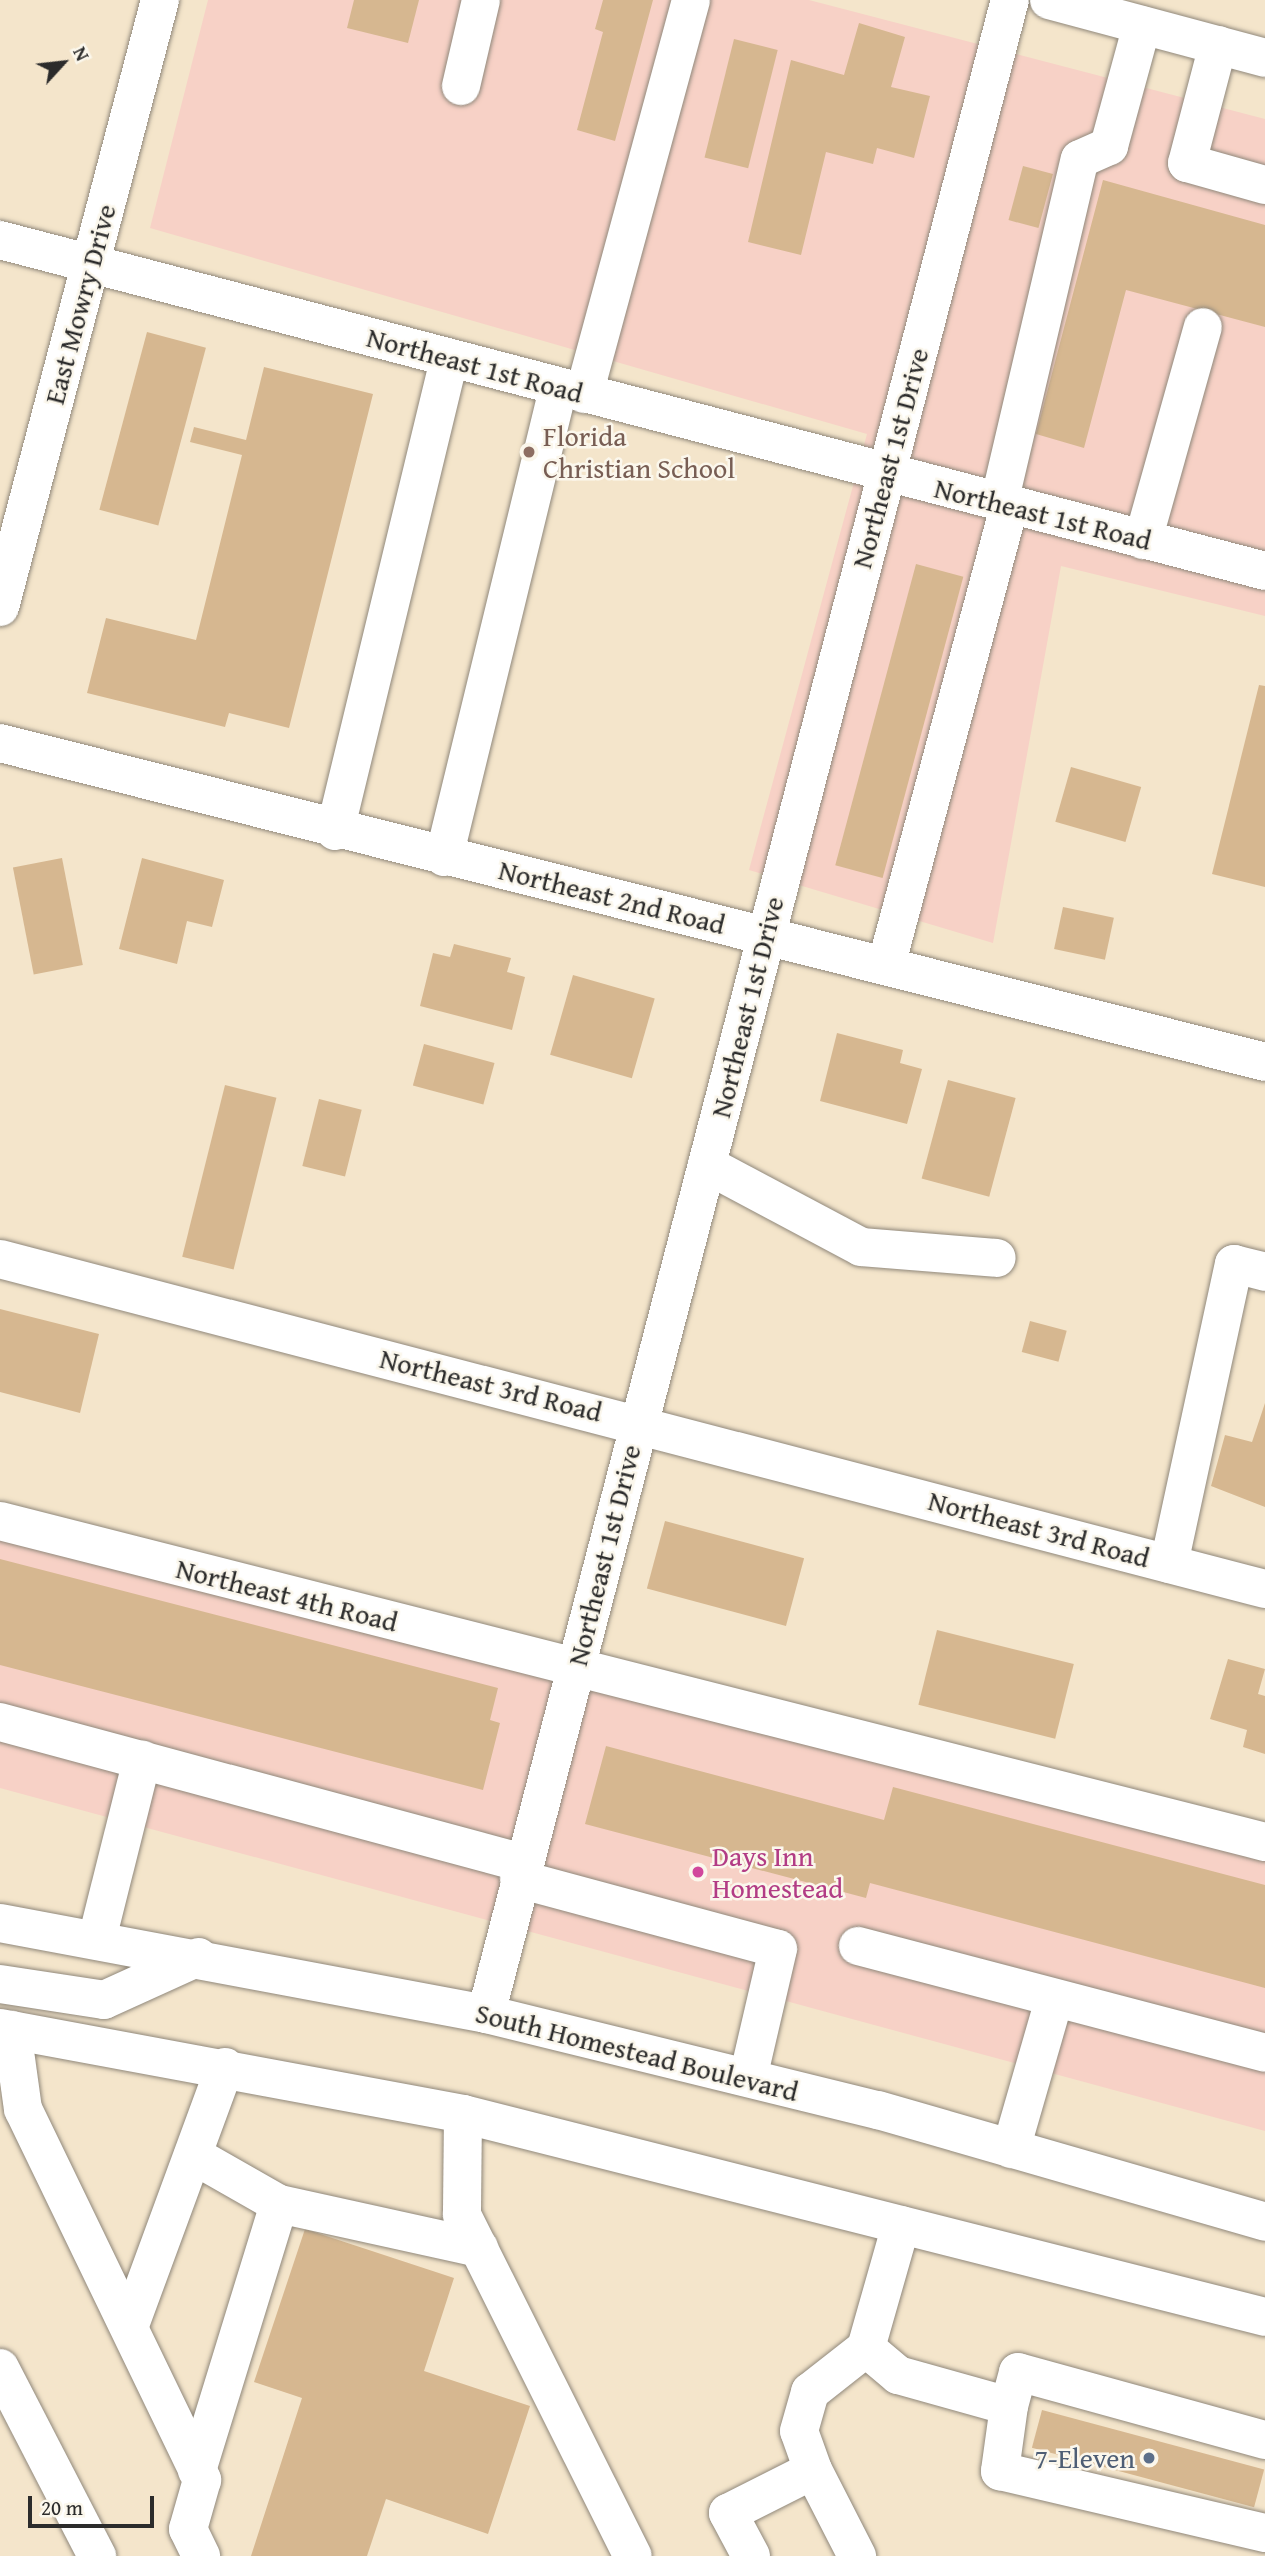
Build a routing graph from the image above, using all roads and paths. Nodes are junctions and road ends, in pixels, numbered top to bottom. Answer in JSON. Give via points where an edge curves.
{"nodes":[{"id":1,"x":160,"y":0,"type":"edge"},
{"id":2,"x":481,"y":0,"type":"edge"},
{"id":3,"x":691,"y":0,"type":"edge"},
{"id":4,"x":1010,"y":0,"type":"edge"},
{"id":5,"x":1049,"y":0,"type":"edge"},
{"id":6,"x":1142,"y":25,"type":"junction"},
{"id":7,"x":1218,"y":45,"type":"junction"},
{"id":8,"x":1265,"y":58,"type":"edge"},
{"id":9,"x":461,"y":86,"type":"dead end"},
{"id":10,"x":1265,"y":185,"type":"edge"},
{"id":11,"x":0,"y":240,"type":"edge"},
{"id":12,"x":91,"y":263,"type":"junction"},
{"id":13,"x":1203,"y":327,"type":"dead end"},
{"id":14,"x":449,"y":358,"type":"junction"},
{"id":15,"x":571,"y":390,"type":"junction"},
{"id":16,"x":887,"y":474,"type":"junction"},
{"id":17,"x":1004,"y":505,"type":"junction"},
{"id":18,"x":1143,"y":540,"type":"junction"},
{"id":19,"x":1265,"y":571,"type":"edge"},
{"id":20,"x":0,"y":607,"type":"edge"},
{"id":21,"x":0,"y":743,"type":"edge"},
{"id":22,"x":335,"y":831,"type":"junction"},
{"id":23,"x":444,"y":857,"type":"junction"},
{"id":24,"x":765,"y":934,"type":"junction"},
{"id":25,"x":886,"y":967,"type":"junction"},
{"id":26,"x":1265,"y":1062,"type":"edge"},
{"id":27,"x":707,"y":1165,"type":"junction"},
{"id":28,"x":997,"y":1258,"type":"dead end"},
{"id":29,"x":0,"y":1259,"type":"edge"},
{"id":30,"x":1265,"y":1272,"type":"edge"},
{"id":31,"x":638,"y":1423,"type":"junction"},
{"id":32,"x":0,"y":1521,"type":"edge"},
{"id":33,"x":1169,"y":1564,"type":"junction"},
{"id":34,"x":1265,"y":1589,"type":"edge"},
{"id":35,"x":575,"y":1669,"type":"junction"},
{"id":36,"x":0,"y":1722,"type":"edge"},
{"id":37,"x":142,"y":1760,"type":"junction"},
{"id":38,"x":1265,"y":1842,"type":"edge"},
{"id":39,"x":521,"y":1871,"type":"junction"},
{"id":40,"x":0,"y":1923,"type":"edge"},
{"id":41,"x":97,"y":1939,"type":"junction"},
{"id":42,"x":858,"y":1946,"type":"dead end"},
{"id":43,"x":199,"y":1957,"type":"junction"},
{"id":44,"x":0,"y":1983,"type":"edge"},
{"id":45,"x":1054,"y":2000,"type":"junction"},
{"id":46,"x":486,"y":2014,"type":"junction"},
{"id":47,"x":6,"y":2029,"type":"edge"},
{"id":48,"x":1265,"y":2053,"type":"edge"},
{"id":49,"x":225,"y":2067,"type":"junction"},
{"id":50,"x":748,"y":2078,"type":"junction"},
{"id":51,"x":463,"y":2114,"type":"junction"},
{"id":52,"x":1011,"y":2149,"type":"junction"},
{"id":53,"x":193,"y":2155,"type":"junction"},
{"id":54,"x":279,"y":2204,"type":"junction"},
{"id":55,"x":1265,"y":2222,"type":"edge"},
{"id":56,"x":901,"y":2225,"type":"junction"},
{"id":57,"x":479,"y":2248,"type":"junction"},
{"id":58,"x":1265,"y":2317,"type":"edge"},
{"id":59,"x":130,"y":2325,"type":"junction"},
{"id":60,"x":866,"y":2348,"type":"junction"},
{"id":61,"x":0,"y":2368,"type":"edge"},
{"id":62,"x":1009,"y":2406,"type":"junction"},
{"id":63,"x":1265,"y":2440,"type":"edge"},
{"id":64,"x":813,"y":2470,"type":"junction"},
{"id":65,"x":197,"y":2471,"type":"junction"},
{"id":66,"x":1265,"y":2533,"type":"edge"},
{"id":67,"x":97,"y":2556,"type":"edge"},
{"id":68,"x":201,"y":2556,"type":"edge"},
{"id":69,"x":633,"y":2556,"type":"edge"},
{"id":70,"x":751,"y":2556,"type":"edge"},
{"id":71,"x":857,"y":2556,"type":"edge"}],
"edges":[{"from":1,"to":12,"type":"main road","name":"East Mowry Drive"},
{"from":2,"to":9,"type":"main road"},
{"from":3,"to":15,"type":"main road"},
{"from":4,"to":16,"type":"main road","name":"Northeast 1st Drive"},
{"from":5,"to":6,"type":"main road"},
{"from":6,"to":7,"type":"main road"},
{"from":6,"to":17,"type":"main road","via":[[1109,146],[1080,159]]},
{"from":7,"to":8,"type":"main road"},
{"from":7,"to":10,"type":"main road","via":[[1187,163]]},
{"from":11,"to":12,"type":"main road","name":"Northeast 1st Road"},
{"from":12,"to":14,"type":"main road","name":"Northeast 1st Road"},
{"from":12,"to":20,"type":"main road","name":"East Mowry Drive"},
{"from":13,"to":18,"type":"main road"},
{"from":14,"to":15,"type":"main road","name":"Northeast 1st Road"},
{"from":14,"to":22,"type":"main road"},
{"from":15,"to":16,"type":"main road","name":"Northeast 1st Road"},
{"from":15,"to":23,"type":"main road"},
{"from":16,"to":17,"type":"main road","name":"Northeast 1st Road"},
{"from":16,"to":24,"type":"main road","name":"Northeast 1st Drive"},
{"from":17,"to":18,"type":"main road","name":"Northeast 1st Road"},
{"from":17,"to":25,"type":"main road"},
{"from":18,"to":19,"type":"main road","name":"Northeast 1st Road"},
{"from":21,"to":22,"type":"main road","name":"Northeast 2nd Road"},
{"from":22,"to":23,"type":"main road","name":"Northeast 2nd Road"},
{"from":23,"to":24,"type":"main road","name":"Northeast 2nd Road"},
{"from":24,"to":25,"type":"main road","name":"Northeast 2nd Road"},
{"from":24,"to":27,"type":"main road","name":"Northeast 1st Drive"},
{"from":25,"to":26,"type":"main road","name":"Northeast 2nd Road"},
{"from":27,"to":28,"type":"main road","via":[[861,1247]]},
{"from":27,"to":31,"type":"main road","name":"Northeast 1st Drive"},
{"from":29,"to":31,"type":"main road","name":"Northeast 3rd Road"},
{"from":30,"to":33,"type":"main road","via":[[1234,1264]]},
{"from":31,"to":33,"type":"main road","name":"Northeast 3rd Road"},
{"from":31,"to":35,"type":"main road","name":"Northeast 1st Drive"},
{"from":32,"to":35,"type":"main road","name":"Northeast 4th Road"},
{"from":33,"to":34,"type":"main road","name":"Northeast 3rd Road"},
{"from":35,"to":38,"type":"main road","name":"Northeast 4th Road"},
{"from":35,"to":39,"type":"main road","name":"Northeast 1st Drive"},
{"from":36,"to":37,"type":"main road"},
{"from":37,"to":39,"type":"main road"},
{"from":37,"to":41,"type":"main road"},
{"from":39,"to":46,"type":"main road","name":"Northeast 1st Drive"},
{"from":39,"to":50,"type":"main road","via":[[778,1949]]},
{"from":40,"to":41,"type":"main road","name":"South Homestead Boulevard"},
{"from":41,"to":43,"type":"main road","name":"South Homestead Boulevard"},
{"from":42,"to":45,"type":"main road"},
{"from":43,"to":44,"type":"main road","via":[[104,2000]]},
{"from":43,"to":46,"type":"main road","name":"South Homestead Boulevard"},
{"from":45,"to":48,"type":"main road"},
{"from":45,"to":52,"type":"main road"},
{"from":46,"to":50,"type":"main road","name":"South Homestead Boulevard"},
{"from":47,"to":49,"type":"main road"},
{"from":47,"to":59,"type":"main road","via":[[23,2109]]},
{"from":49,"to":51,"type":"main road"},
{"from":49,"to":53,"type":"main road"},
{"from":50,"to":52,"type":"main road","name":"South Homestead Boulevard"},
{"from":51,"to":56,"type":"main road"},
{"from":51,"to":57,"type":"main road","via":[[462,2215]]},
{"from":52,"to":55,"type":"main road","name":"South Homestead Boulevard"},
{"from":53,"to":54,"type":"main road"},
{"from":53,"to":59,"type":"main road"},
{"from":54,"to":57,"type":"main road"},
{"from":54,"to":65,"type":"main road"},
{"from":56,"to":58,"type":"main road"},
{"from":56,"to":60,"type":"main road"},
{"from":57,"to":69,"type":"main road"},
{"from":59,"to":65,"type":"main road"},
{"from":60,"to":62,"type":"main road","via":[[898,2375]]},
{"from":60,"to":64,"type":"main road","via":[[810,2392],[799,2431]]},
{"from":61,"to":67,"type":"main road"},
{"from":62,"to":63,"type":"main road","via":[[1018,2372]]},
{"from":62,"to":66,"type":"main road","via":[[1000,2471]]},
{"from":64,"to":70,"type":"main road","via":[[728,2513]]},
{"from":64,"to":71,"type":"main road"},
{"from":65,"to":68,"type":"main road","via":[[202,2480],[188,2529]]}]}
